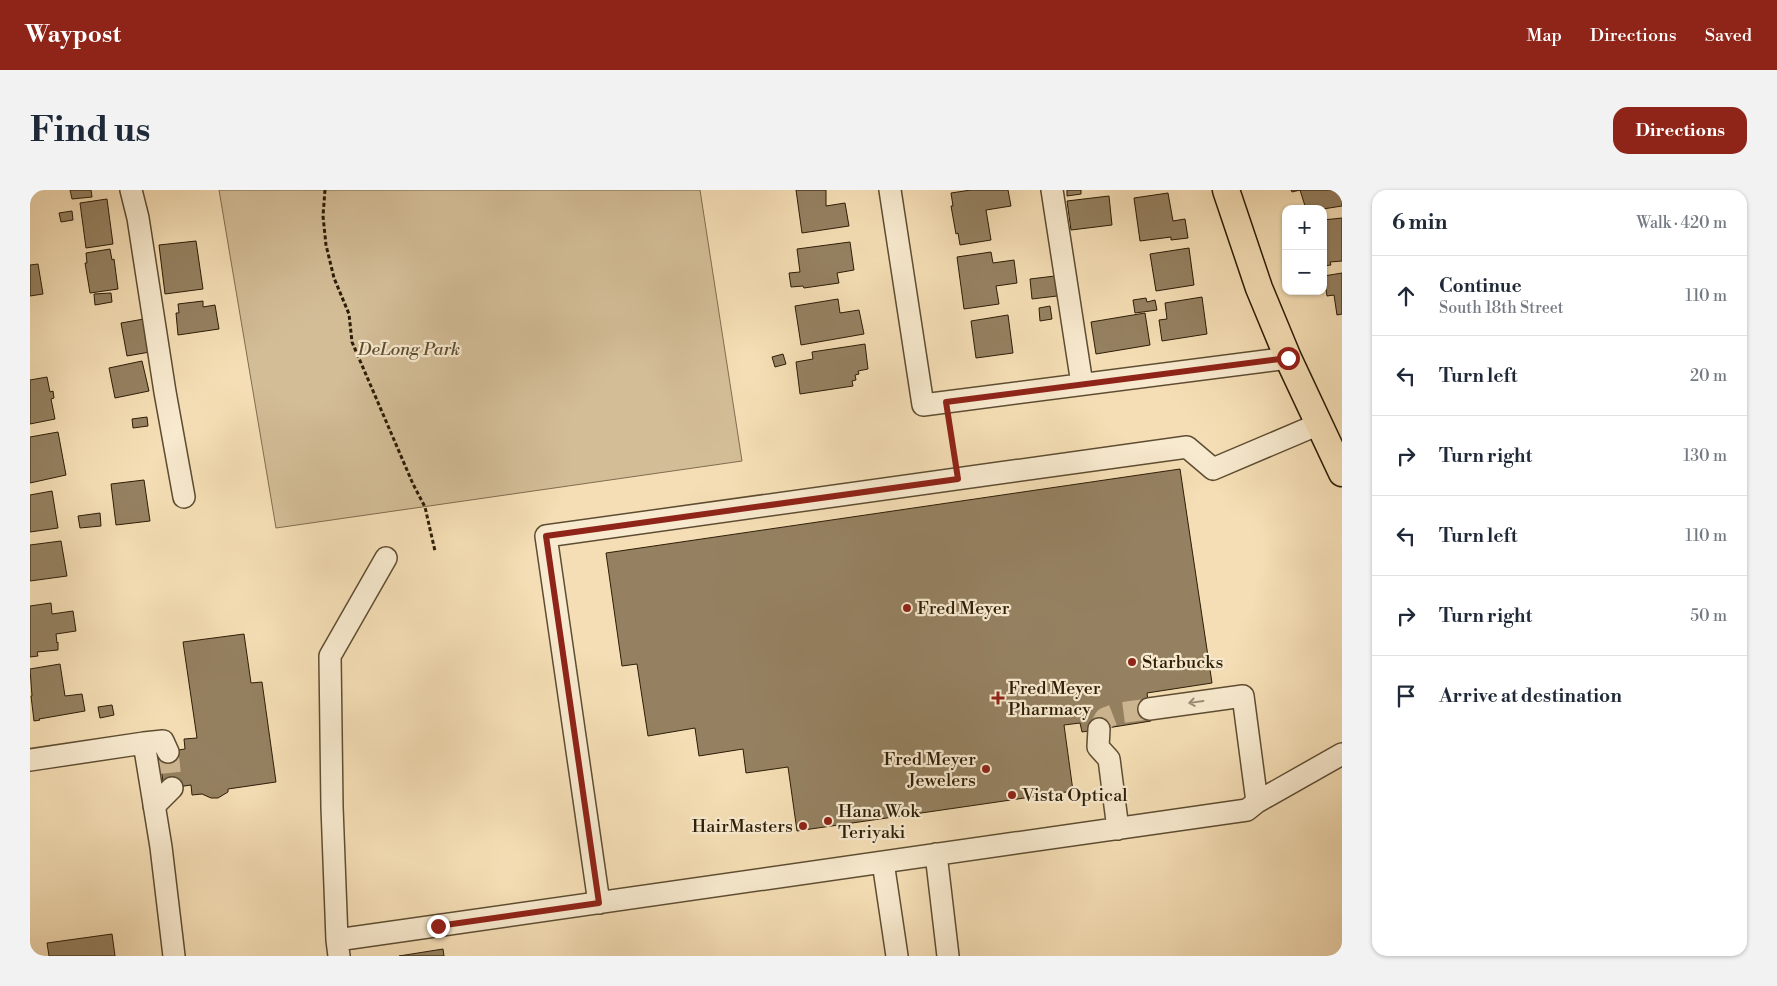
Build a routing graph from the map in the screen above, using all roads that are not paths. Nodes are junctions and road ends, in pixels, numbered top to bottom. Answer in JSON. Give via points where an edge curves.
{"nodes":[{"id":1,"x":132,"y":190,"type":"edge"},
{"id":2,"x":890,"y":190,"type":"edge"},
{"id":3,"x":1052,"y":190,"type":"edge"},
{"id":4,"x":1226,"y":190,"type":"edge"},
{"id":5,"x":1288,"y":358,"type":"junction"},
{"id":6,"x":1082,"y":384,"type":"junction"},
{"id":7,"x":1319,"y":424,"type":"junction"},
{"id":8,"x":1342,"y":473,"type":"edge"},
{"id":9,"x":184,"y":497,"type":"dead end"},
{"id":10,"x":386,"y":558,"type":"dead end"},
{"id":11,"x":1150,"y":709,"type":"tunnel mouth"},
{"id":12,"x":1099,"y":729,"type":"dead end"},
{"id":13,"x":1342,"y":754,"type":"edge"},
{"id":14,"x":30,"y":760,"type":"edge"},
{"id":15,"x":172,"y":788,"type":"dead end"},
{"id":16,"x":1257,"y":802,"type":"junction"},
{"id":17,"x":154,"y":806,"type":"junction"},
{"id":18,"x":1118,"y":829,"type":"junction"},
{"id":19,"x":936,"y":854,"type":"junction"},
{"id":20,"x":883,"y":862,"type":"junction"},
{"id":21,"x":599,"y":903,"type":"junction"},
{"id":22,"x":338,"y":948,"type":"edge"},
{"id":23,"x":174,"y":956,"type":"edge"},
{"id":24,"x":897,"y":956,"type":"edge"},
{"id":25,"x":948,"y":956,"type":"edge"}],
"edges":[{"from":1,"to":9,"type":"street"},
{"from":2,"to":6,"type":"street","via":[[923,405]]},
{"from":3,"to":6,"type":"street"},
{"from":4,"to":5,"type":"main road","via":[[1259,288]]},
{"from":5,"to":6,"type":"street"},
{"from":5,"to":7,"type":"main road"},
{"from":7,"to":8,"type":"main road"},
{"from":7,"to":21,"type":"street","via":[[1213,469],[1187,447],[546,536]]},
{"from":10,"to":22,"type":"street","via":[[330,656]]},
{"from":16,"to":11,"type":"street","one_way":true,"via":[[1243,696]]},
{"from":12,"to":18,"type":"street","via":[[1098,747],[1109,759]]},
{"from":13,"to":16,"type":"street"},
{"from":14,"to":17,"type":"street","via":[[158,745]]},
{"from":15,"to":17,"type":"street"},
{"from":16,"to":18,"type":"street","via":[[1247,810]]},
{"from":17,"to":23,"type":"street"},
{"from":18,"to":19,"type":"street"},
{"from":19,"to":20,"type":"street"},
{"from":19,"to":25,"type":"street"},
{"from":20,"to":21,"type":"street"},
{"from":20,"to":24,"type":"street"},
{"from":21,"to":22,"type":"street"}]}
